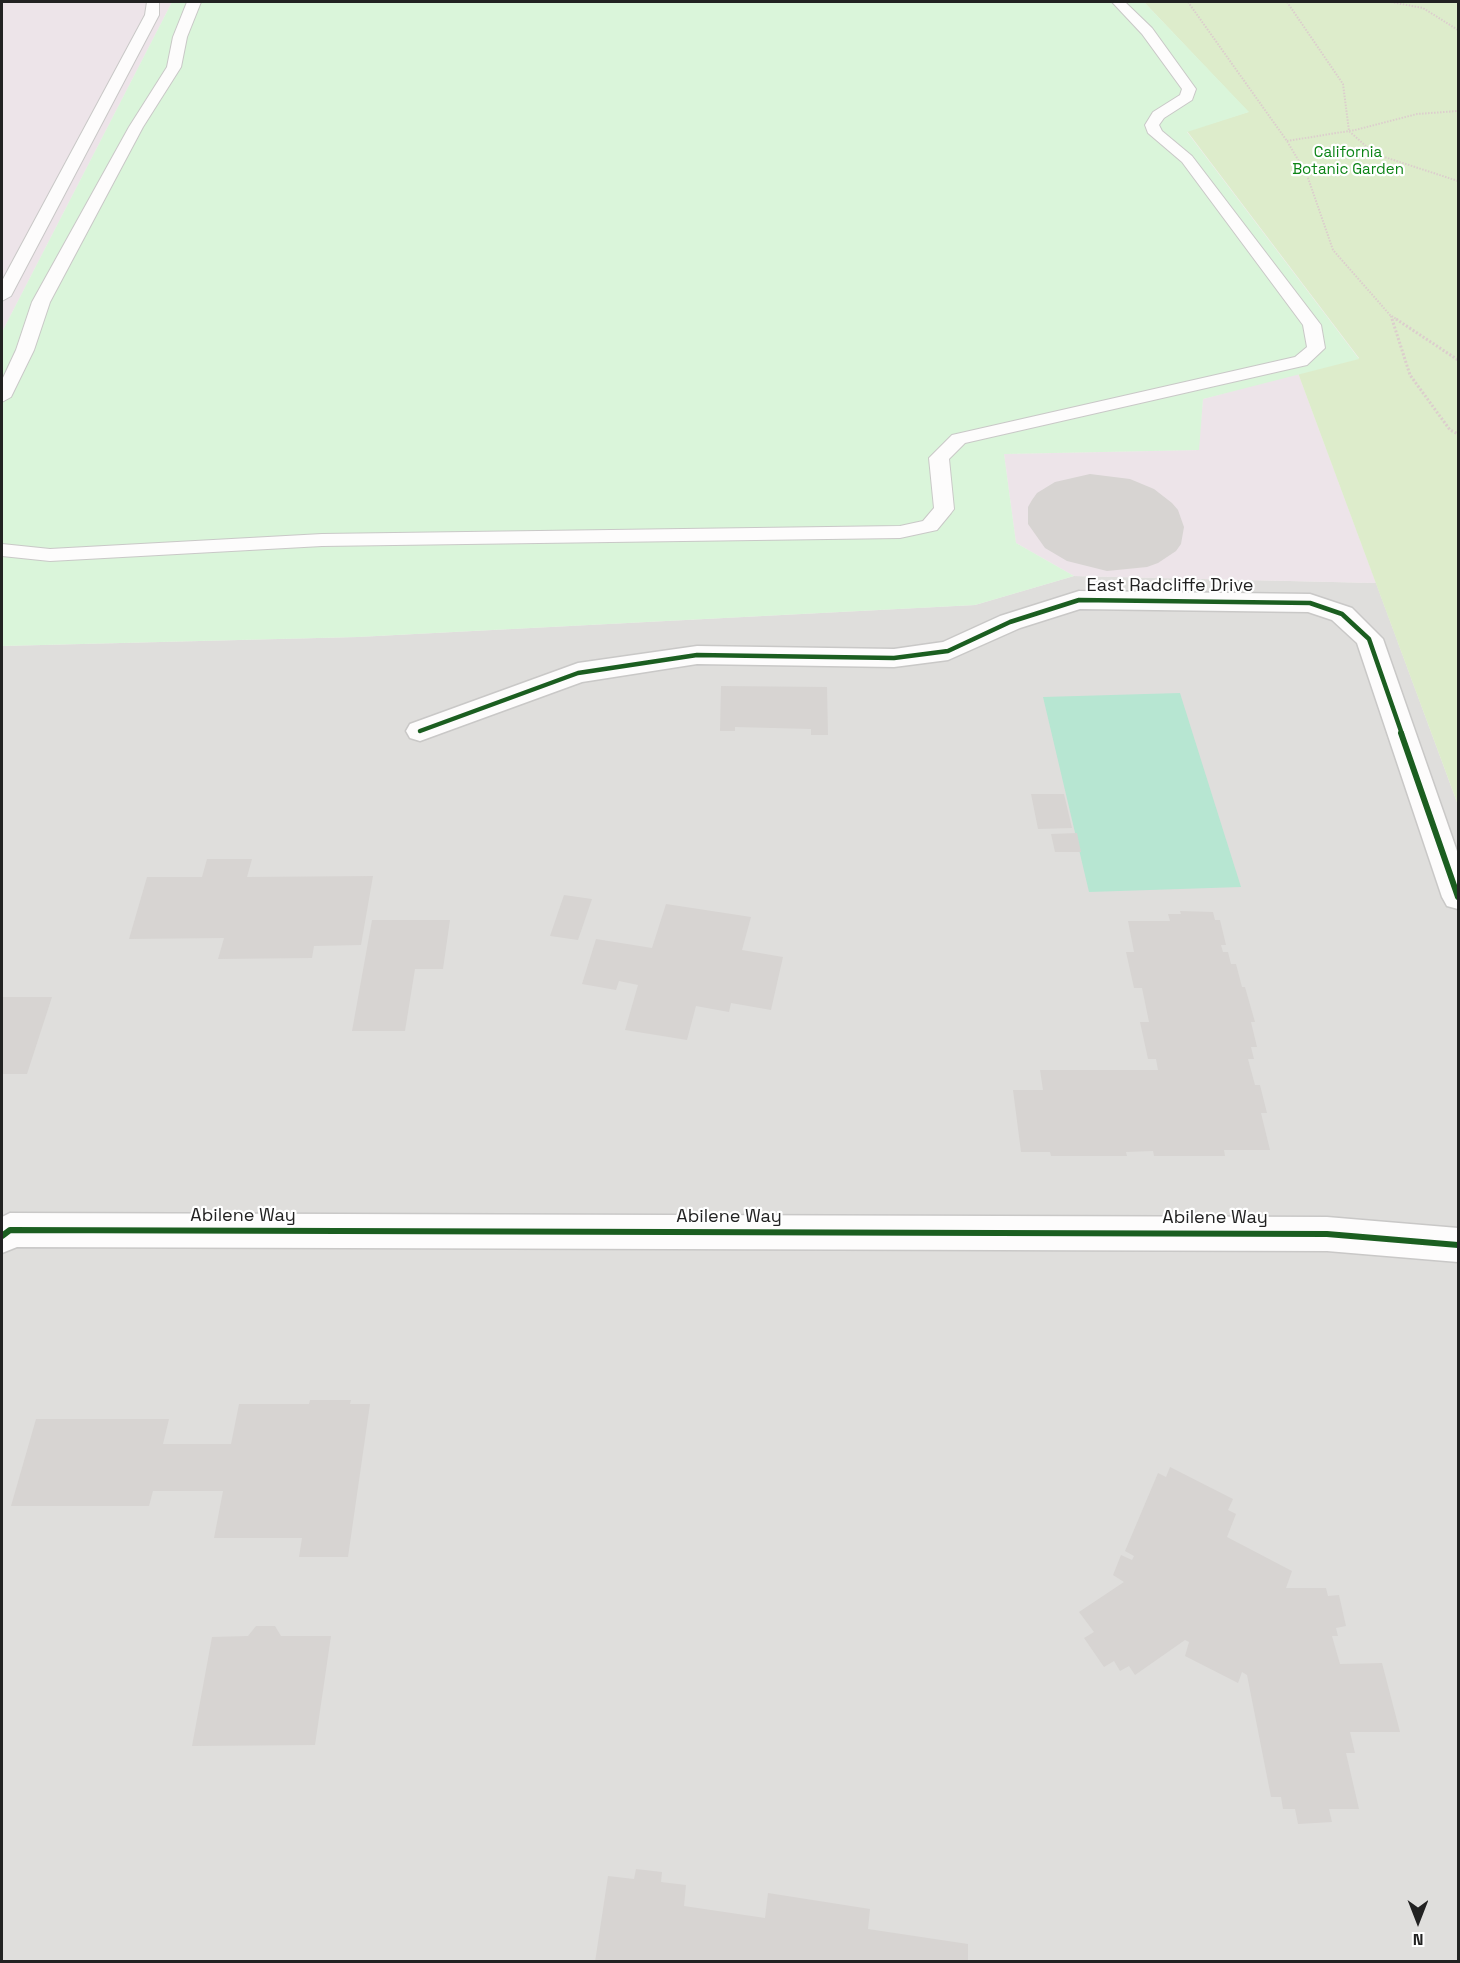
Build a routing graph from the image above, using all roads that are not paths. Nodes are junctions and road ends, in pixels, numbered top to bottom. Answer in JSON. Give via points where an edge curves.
{"nodes":[{"id":1,"x":153,"y":2,"type":"edge"},
{"id":2,"x":194,"y":2,"type":"edge"},
{"id":3,"x":1118,"y":2,"type":"edge"},
{"id":4,"x":2,"y":296,"type":"edge"},
{"id":5,"x":2,"y":397,"type":"edge"},
{"id":6,"x":2,"y":550,"type":"edge"},
{"id":7,"x":420,"y":731,"type":"dead end"},
{"id":8,"x":1458,"y":897,"type":"edge"},
{"id":9,"x":2,"y":1236,"type":"edge"},
{"id":10,"x":1458,"y":1245,"type":"edge"}],
"edges":[{"from":1,"to":4,"type":"lane","via":[[152,15]]},
{"from":2,"to":5,"type":"lane","via":[[180,37],[174,67],[40,302],[25,350]]},
{"from":3,"to":6,"type":"lane","via":[[1147,31],[1189,90],[1187,97],[1158,115],[1152,125],[1156,133],[1187,159],[1312,325],[1316,348],[1300,361],[960,439],[939,458],[944,508],[930,526],[900,532],[322,540],[51,555]]},
{"from":7,"to":8,"type":"street","name":"East Radcliffe Drive","via":[[578,673],[697,656],[894,658],[948,651],[1010,621],[1079,600],[1310,603],[1342,614],[1369,639]]},
{"from":9,"to":10,"type":"street","name":"Abilene Way","via":[[10,1230],[1316,1233]]}]}
